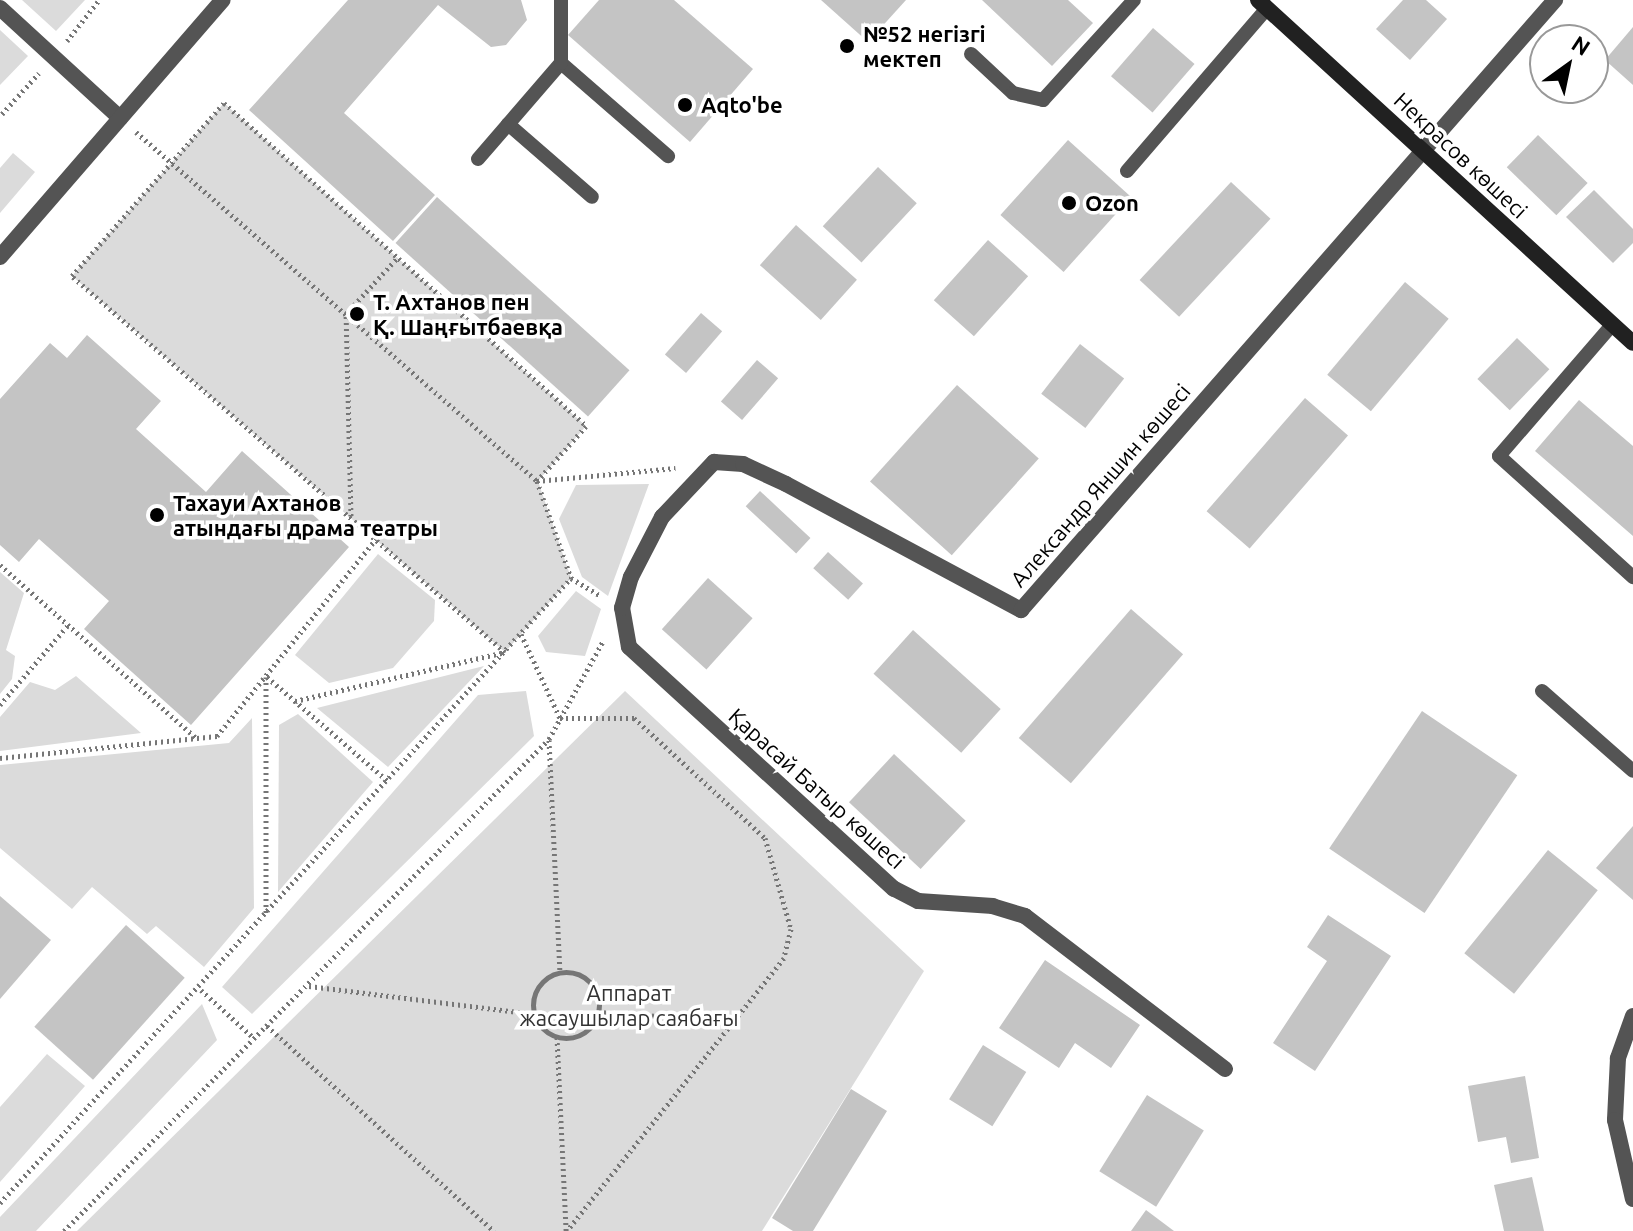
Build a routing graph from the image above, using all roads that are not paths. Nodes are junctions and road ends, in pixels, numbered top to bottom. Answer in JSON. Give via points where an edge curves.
{"nodes":[{"id":1,"x":223,"y":0,"type":"edge"},
{"id":2,"x":561,"y":0,"type":"edge"},
{"id":3,"x":1134,"y":0,"type":"edge"},
{"id":4,"x":1555,"y":0,"type":"edge"},
{"id":5,"x":1262,"y":4,"type":"edge"},
{"id":6,"x":0,"y":8,"type":"edge"},
{"id":7,"x":971,"y":54,"type":"dead end"},
{"id":8,"x":561,"y":63,"type":"junction"},
{"id":9,"x":120,"y":118,"type":"junction"},
{"id":10,"x":508,"y":124,"type":"junction"},
{"id":11,"x":1427,"y":151,"type":"junction"},
{"id":12,"x":668,"y":156,"type":"dead end"},
{"id":13,"x":478,"y":159,"type":"dead end"},
{"id":14,"x":1127,"y":171,"type":"dead end"},
{"id":15,"x":592,"y":197,"type":"dead end"},
{"id":16,"x":0,"y":257,"type":"edge"},
{"id":17,"x":1612,"y":325,"type":"junction"},
{"id":18,"x":1633,"y":343,"type":"edge"},
{"id":19,"x":1633,"y":577,"type":"edge"},
{"id":20,"x":622,"y":608,"type":"joint"},
{"id":21,"x":1542,"y":691,"type":"dead end"},
{"id":22,"x":1633,"y":771,"type":"edge"},
{"id":23,"x":1633,"y":1016,"type":"edge"},
{"id":24,"x":1225,"y":1069,"type":"dead end"},
{"id":25,"x":1633,"y":1199,"type":"edge"}],
"edges":[{"from":1,"to":9,"type":"street"},
{"from":2,"to":8,"type":"lane"},
{"from":3,"to":7,"type":"lane","via":[[1043,100],[1013,93]]},
{"from":4,"to":11,"type":"street","name":"Александр Яншин көшесі"},
{"from":5,"to":11,"type":"main road","name":"Некрасов көшесі"},
{"from":5,"to":14,"type":"lane"},
{"from":6,"to":9,"type":"street"},
{"from":8,"to":10,"type":"lane"},
{"from":8,"to":12,"type":"lane"},
{"from":9,"to":16,"type":"street"},
{"from":10,"to":13,"type":"lane"},
{"from":10,"to":15,"type":"lane"},
{"from":11,"to":17,"type":"main road","name":"Некрасов көшесі"},
{"from":11,"to":20,"type":"street","name":"Александр Яншин көшесі","via":[[1021,610],[743,464],[714,462],[695,475],[645,544]]},
{"from":17,"to":18,"type":"main road","name":"Некрасов көшесі"},
{"from":17,"to":19,"type":"lane","via":[[1499,456]]},
{"from":20,"to":24,"type":"street","name":"Қарасай Батыр көшесі","via":[[629,647],[894,889],[918,901],[993,906],[1025,916]]},
{"from":21,"to":22,"type":"lane"},
{"from":23,"to":25,"type":"street","via":[[1618,1058],[1615,1120]]}]}
